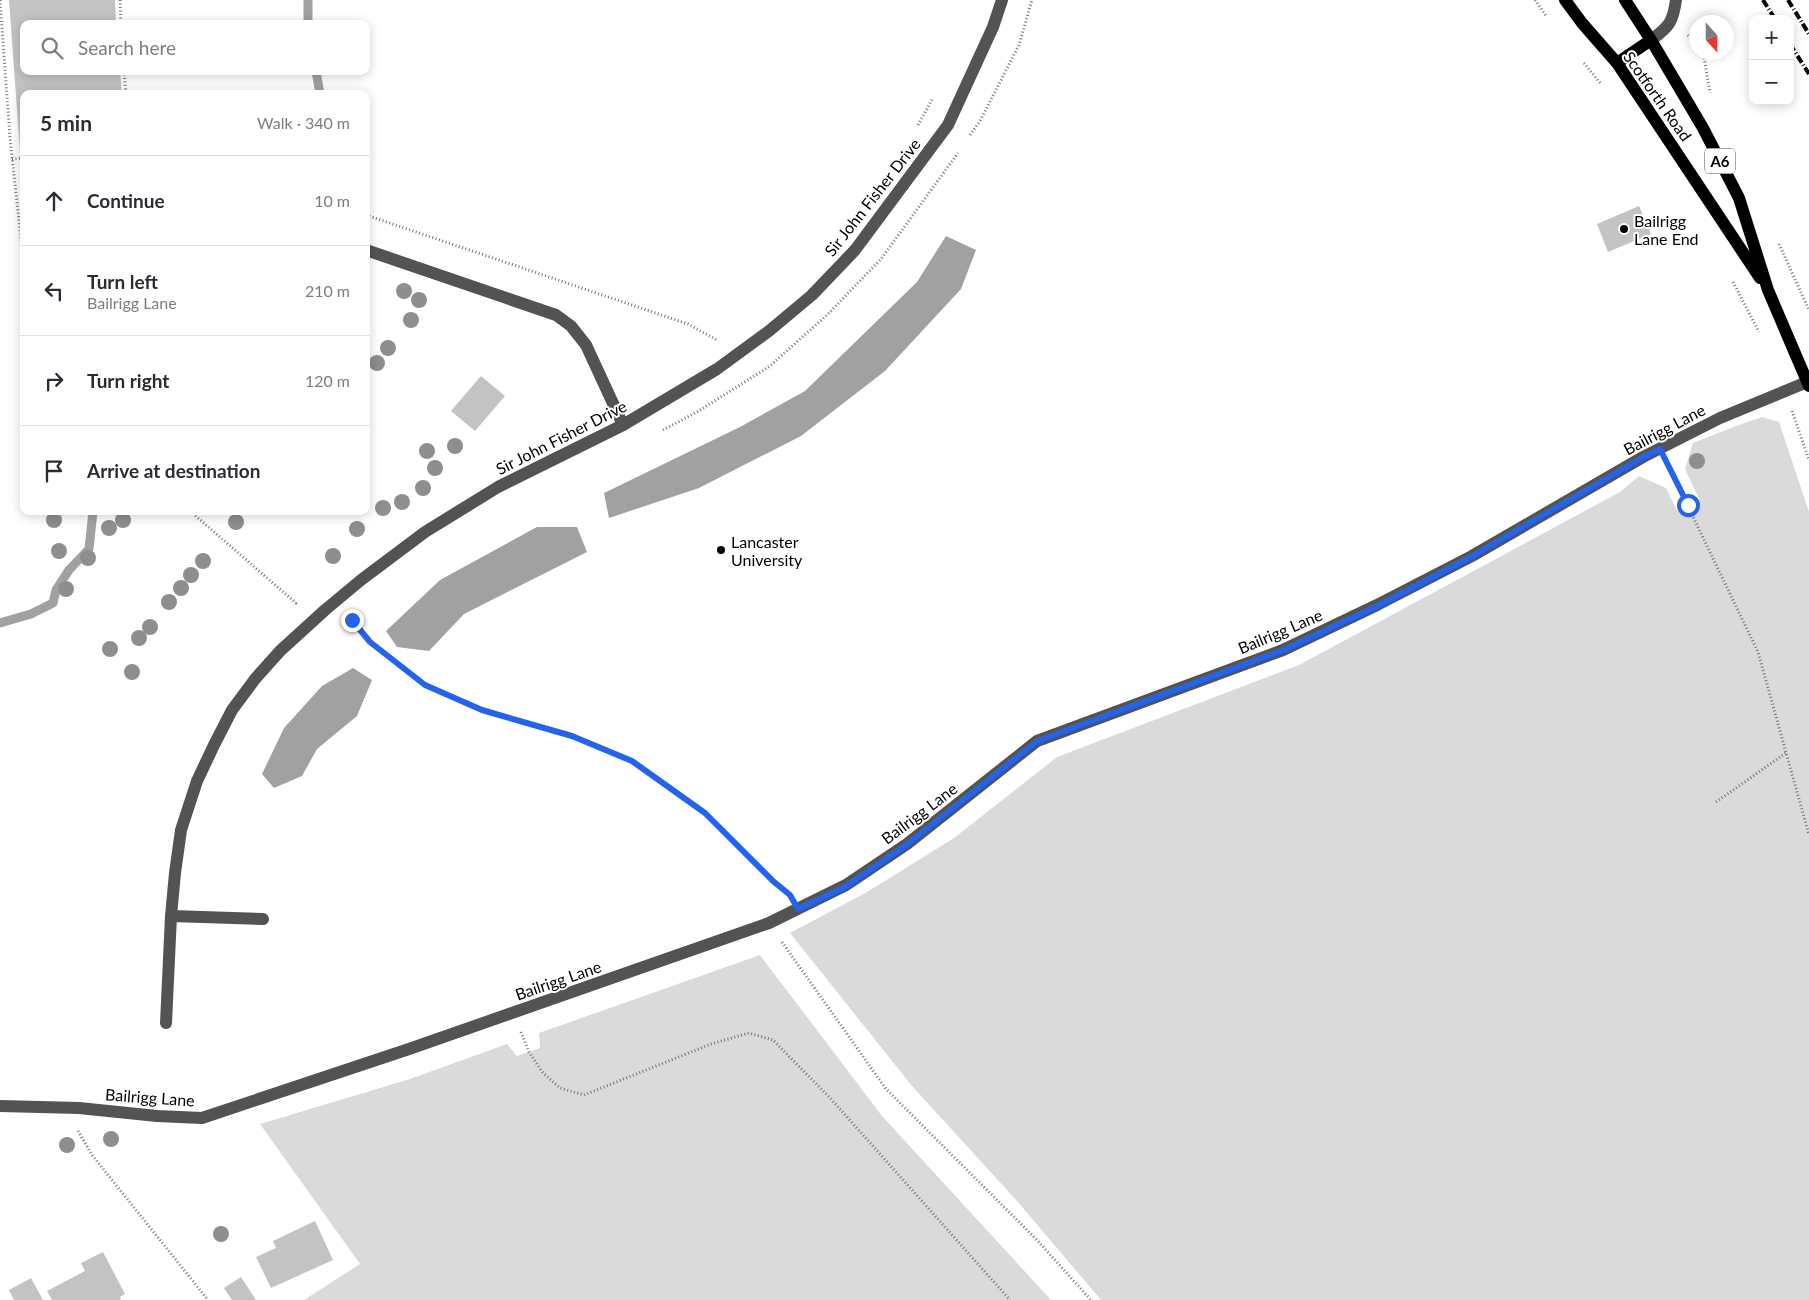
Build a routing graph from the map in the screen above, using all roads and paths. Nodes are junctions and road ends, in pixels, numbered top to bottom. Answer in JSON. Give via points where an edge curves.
{"nodes":[{"id":1,"x":0,"y":0,"type":"edge"},
{"id":2,"x":120,"y":0,"type":"edge"},
{"id":3,"x":1002,"y":0,"type":"edge"},
{"id":4,"x":1565,"y":0,"type":"edge"},
{"id":5,"x":1625,"y":0,"type":"edge"},
{"id":6,"x":1676,"y":0,"type":"edge"},
{"id":7,"x":121,"y":20,"type":"edge"},
{"id":8,"x":1651,"y":40,"type":"junction"},
{"id":9,"x":1617,"y":63,"type":"junction"},
{"id":10,"x":124,"y":75,"type":"edge"},
{"id":11,"x":126,"y":90,"type":"edge"},
{"id":12,"x":937,"y":92,"type":"dead end"},
{"id":13,"x":913,"y":132,"type":"dead end"},
{"id":14,"x":20,"y":158,"type":"edge"},
{"id":15,"x":12,"y":159,"type":"junction"},
{"id":16,"x":370,"y":216,"type":"edge"},
{"id":17,"x":20,"y":232,"type":"edge"},
{"id":18,"x":370,"y":251,"type":"edge"},
{"id":19,"x":1786,"y":258,"type":"dead end"},
{"id":20,"x":1768,"y":290,"type":"junction"},
{"id":21,"x":1809,"y":310,"type":"edge"},
{"id":22,"x":725,"y":334,"type":"dead end"},
{"id":23,"x":717,"y":340,"type":"junction"},
{"id":24,"x":711,"y":344,"type":"dead end"},
{"id":25,"x":1808,"y":384,"type":"edge"},
{"id":26,"x":623,"y":425,"type":"junction"},
{"id":27,"x":1797,"y":425,"type":"dead end"},
{"id":28,"x":1660,"y":449,"type":"junction"},
{"id":29,"x":1809,"y":460,"type":"edge"},
{"id":30,"x":195,"y":515,"type":"edge"},
{"id":31,"x":303,"y":597,"type":"dead end"},
{"id":32,"x":341,"y":629,"type":"dead end"},
{"id":33,"x":1786,"y":754,"type":"junction"},
{"id":34,"x":1716,"y":802,"type":"dead end"},
{"id":35,"x":1809,"y":835,"type":"edge"},
{"id":36,"x":798,"y":909,"type":"junction"},
{"id":37,"x":171,"y":916,"type":"junction"},
{"id":38,"x":262,"y":919,"type":"dead end"},
{"id":39,"x":769,"y":923,"type":"junction"},
{"id":40,"x":514,"y":1012,"type":"junction"},
{"id":41,"x":166,"y":1023,"type":"dead end"},
{"id":42,"x":0,"y":1106,"type":"edge"},
{"id":43,"x":79,"y":1108,"type":"junction"},
{"id":44,"x":208,"y":1300,"type":"edge"},
{"id":45,"x":1010,"y":1300,"type":"edge"},
{"id":46,"x":1091,"y":1300,"type":"edge"}],
"edges":[{"from":1,"to":15,"type":"path"},
{"from":2,"to":7,"type":"path"},
{"from":3,"to":26,"type":"street","name":"Sir John Fisher Drive","via":[[994,26],[948,125],[855,250],[812,295],[769,331],[717,369]]},
{"from":4,"to":9,"type":"main road","name":"Scotforth Road","number":"A6"},
{"from":5,"to":8,"type":"main road","name":"Scotforth Road","number":"A6"},
{"from":6,"to":8,"type":"street","via":[[1670,24]]},
{"from":8,"to":9,"type":"main road"},
{"from":8,"to":20,"type":"main road","name":"Scotforth Road","number":"A6","via":[[1703,128],[1739,198]]},
{"from":9,"to":20,"type":"main road","name":"Scotforth Road","number":"A6"},
{"from":10,"to":11,"type":"path"},
{"from":12,"to":13,"type":"path"},
{"from":14,"to":15,"type":"path"},
{"from":15,"to":17,"type":"path"},
{"from":16,"to":23,"type":"path","via":[[688,324]]},
{"from":18,"to":26,"type":"street","via":[[556,314],[586,345]]},
{"from":19,"to":21,"type":"path"},
{"from":20,"to":25,"type":"main road","name":"Scotforth Road","number":"A6"},
{"from":22,"to":23,"type":"path"},
{"from":23,"to":24,"type":"path"},
{"from":25,"to":28,"type":"street","name":"Bailrigg Lane","via":[[1720,418]]},
{"from":26,"to":37,"type":"street","name":"Sir John Fisher Drive","via":[[498,488],[425,532],[361,580],[280,651],[232,710],[197,781],[181,830]]},
{"from":27,"to":29,"type":"path"},
{"from":28,"to":33,"type":"path","via":[[1758,652]]},
{"from":28,"to":36,"type":"street","name":"Bailrigg Lane","via":[[1377,606],[1283,650],[1037,741],[907,844],[846,886]]},
{"from":30,"to":31,"type":"path","via":[[296,603]]},
{"from":32,"to":36,"type":"path","via":[[352,620],[370,642],[425,685],[482,710],[572,736],[632,761],[705,813],[790,895]]},
{"from":33,"to":34,"type":"path"},
{"from":33,"to":35,"type":"path"},
{"from":36,"to":39,"type":"street","name":"Bailrigg Lane"},
{"from":37,"to":38,"type":"street"},
{"from":37,"to":41,"type":"street","name":"Sir John Fisher Drive"},
{"from":39,"to":40,"type":"street","name":"Bailrigg Lane"},
{"from":39,"to":46,"type":"path","via":[[886,1088],[1037,1240]]},
{"from":40,"to":43,"type":"street","name":"Bailrigg Lane","via":[[202,1118]]},
{"from":40,"to":45,"type":"path","via":[[529,1052],[543,1073],[560,1088],[584,1095],[711,1044],[749,1034],[774,1040],[831,1099]]},
{"from":42,"to":43,"type":"street","name":"Bailrigg Lane"},
{"from":43,"to":44,"type":"path","via":[[78,1131],[92,1155]]}]}
